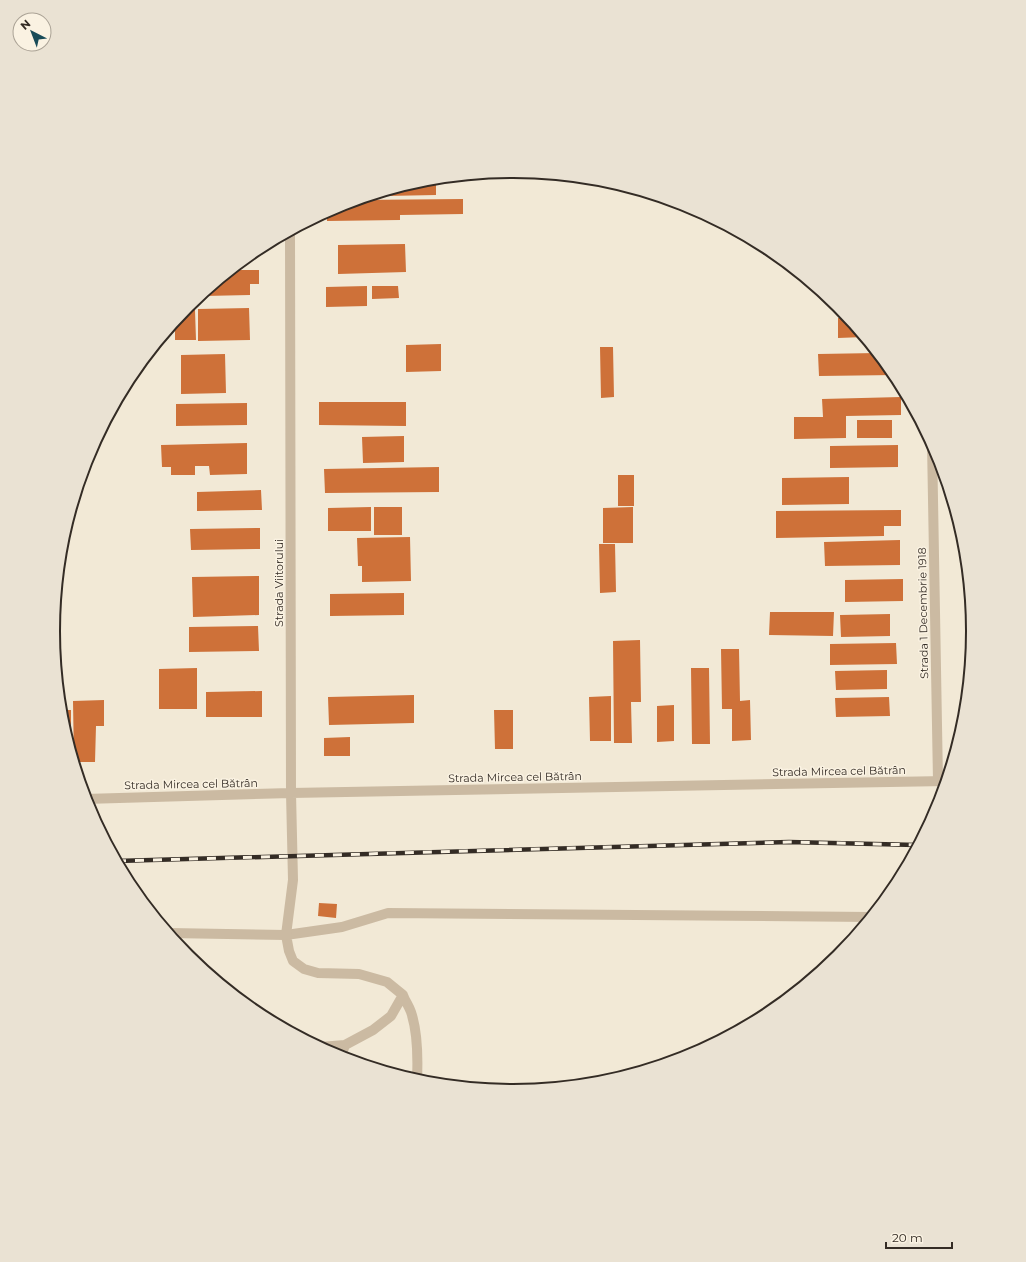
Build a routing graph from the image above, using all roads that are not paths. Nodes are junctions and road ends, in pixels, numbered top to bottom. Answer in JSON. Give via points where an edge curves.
{"nodes":[{"id":1,"x":290,"y":237,"type":"edge"},
{"id":2,"x":932,"y":459,"type":"edge"},
{"id":3,"x":942,"y":777,"type":"edge"},
{"id":4,"x":941,"y":781,"type":"edge"},
{"id":5,"x":291,"y":793,"type":"junction"},
{"id":6,"x":92,"y":799,"type":"edge"},
{"id":7,"x":864,"y":917,"type":"edge"},
{"id":8,"x":175,"y":933,"type":"edge"},
{"id":9,"x":286,"y":935,"type":"junction"},
{"id":10,"x":402,"y":995,"type":"junction"},
{"id":11,"x":345,"y":1045,"type":"junction"},
{"id":12,"x":332,"y":1046,"type":"edge"},
{"id":13,"x":343,"y":1051,"type":"edge"},
{"id":14,"x":417,"y":1073,"type":"edge"}],
"edges":[{"from":1,"to":5,"type":"street","name":"Strada Viitorului"},
{"from":2,"to":3,"type":"street","name":"Strada 1 Decembrie 1918"},
{"from":4,"to":5,"type":"street","name":"Strada Mircea cel Bătrân"},
{"from":5,"to":6,"type":"street","name":"Strada Mircea cel Bătrân"},
{"from":5,"to":9,"type":"street","name":"Strada Viitorului","via":[[293,880]]},
{"from":7,"to":9,"type":"street","via":[[388,913],[342,928]]},
{"from":8,"to":9,"type":"street"},
{"from":9,"to":10,"type":"street","name":"Strada Viitorului","via":[[288,951],[293,961],[304,969],[318,973],[359,974],[387,982]]},
{"from":10,"to":11,"type":"street","via":[[391,1016],[373,1030]]},
{"from":10,"to":14,"type":"street","via":[[411,1011],[415,1026]]},
{"from":11,"to":12,"type":"street"},
{"from":11,"to":13,"type":"street"}]}
